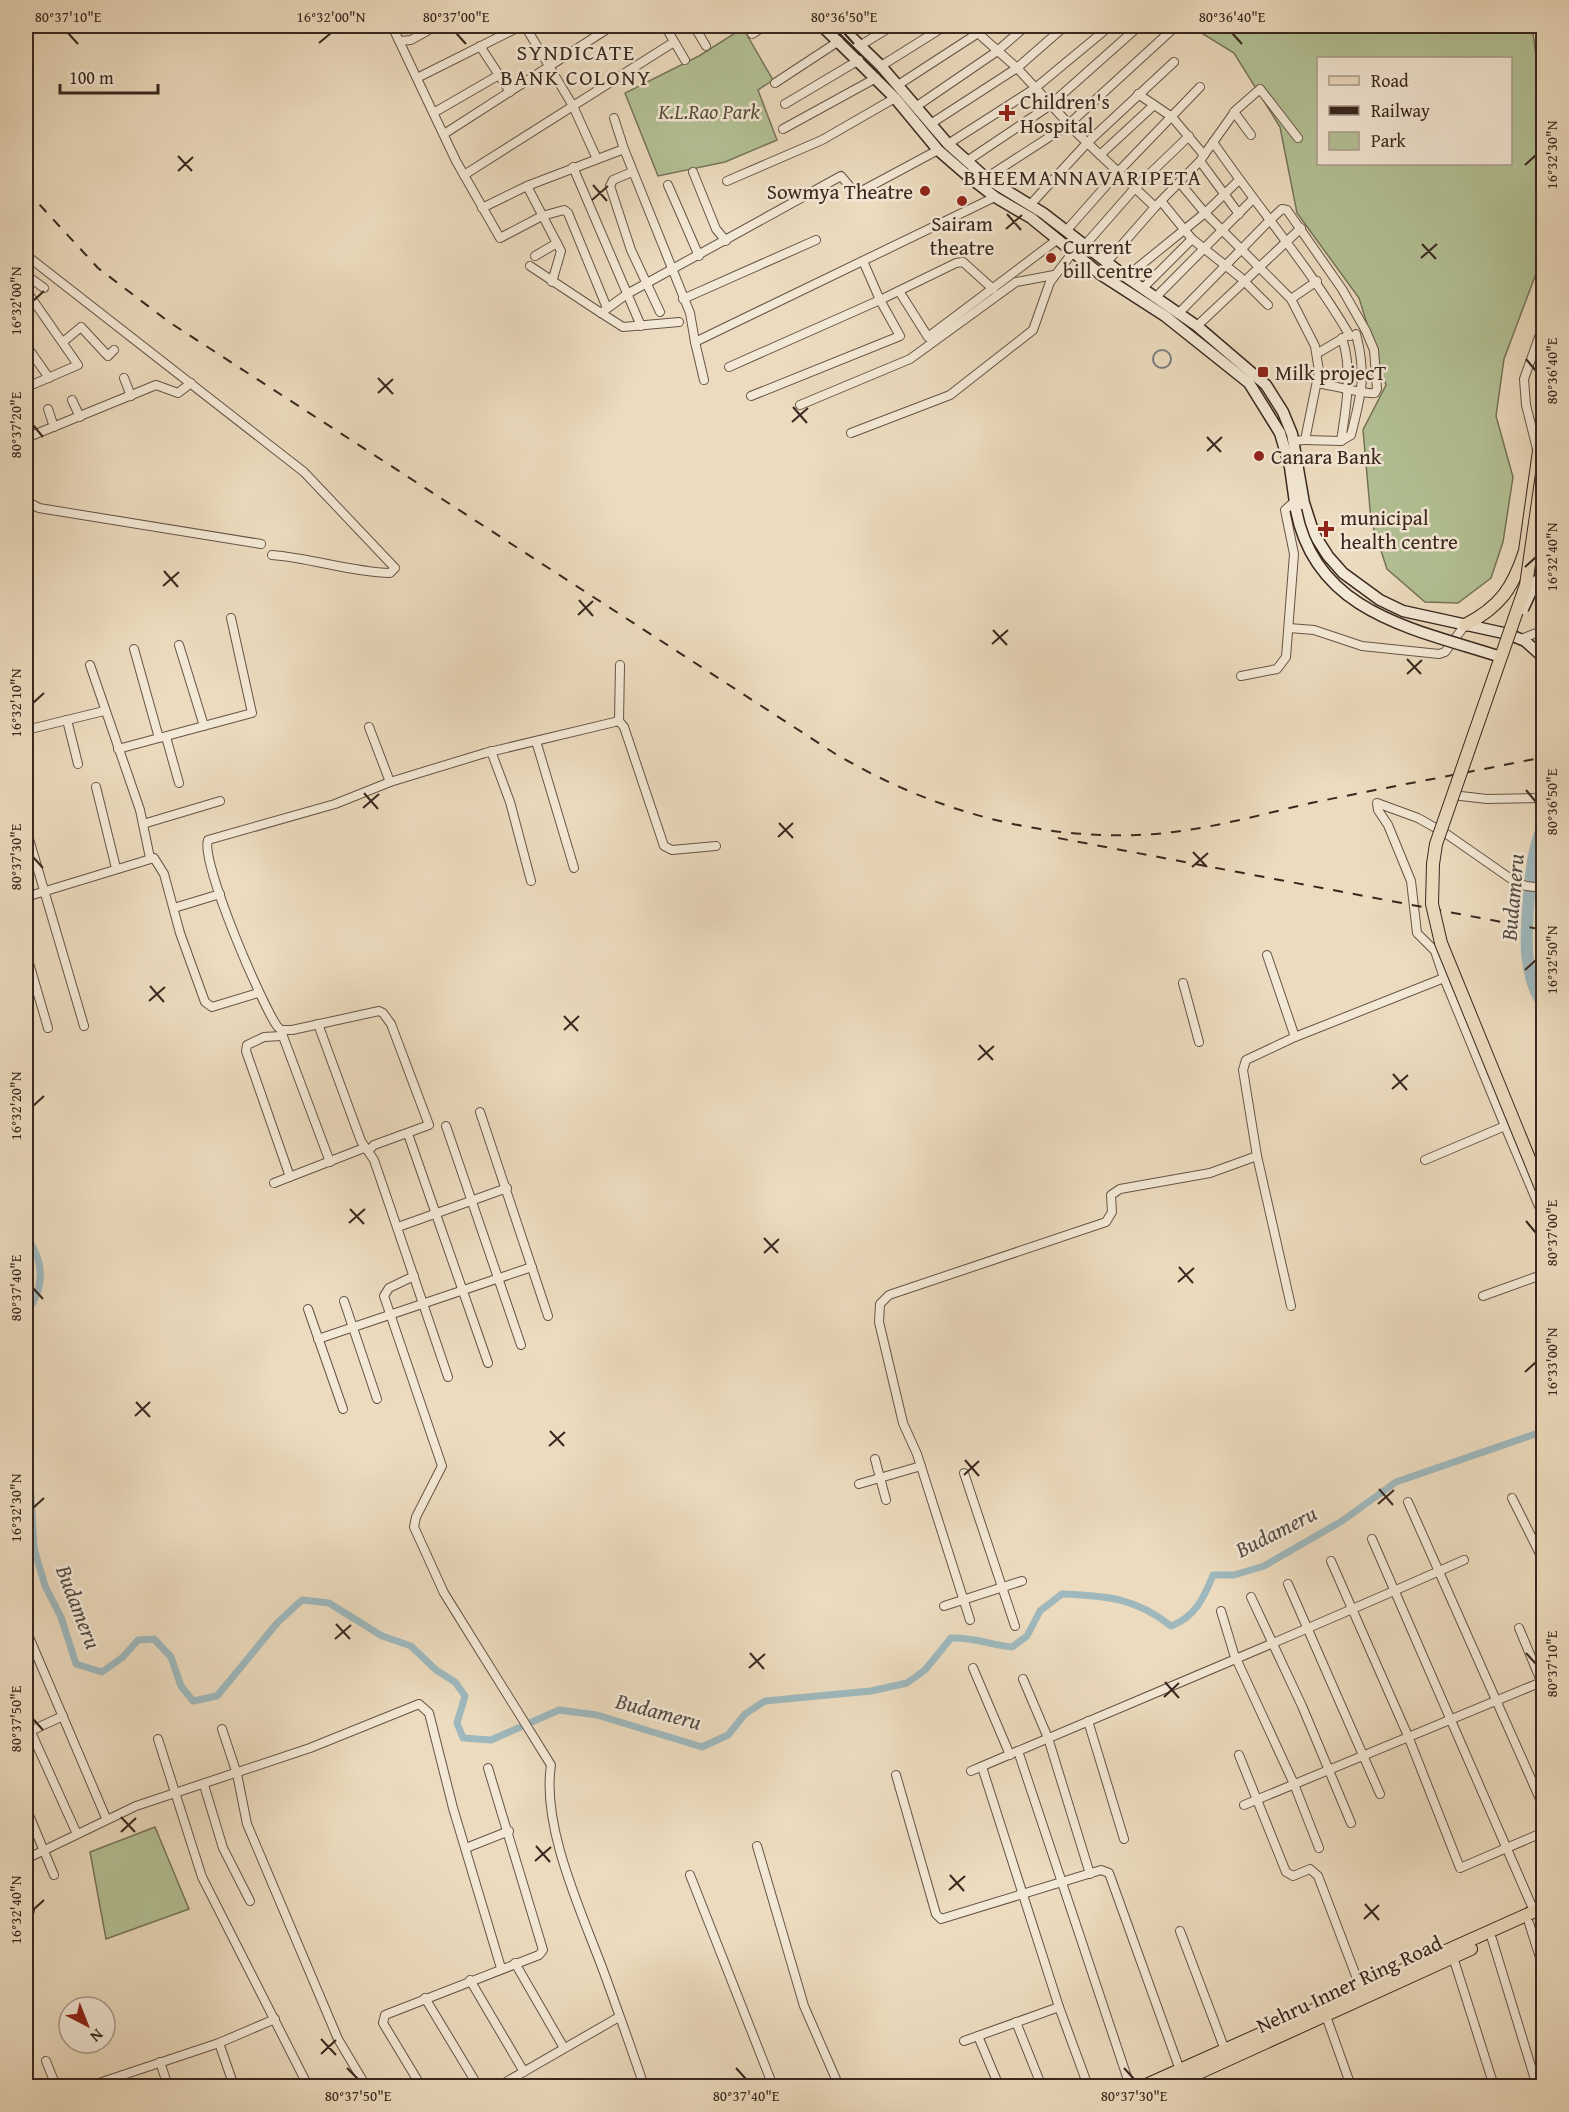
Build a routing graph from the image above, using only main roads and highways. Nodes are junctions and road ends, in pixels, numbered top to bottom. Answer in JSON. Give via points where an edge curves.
{"nodes":[{"id":1,"x":1544,"y":415,"type":"edge"},
{"id":2,"x":1544,"y":466,"type":"edge"},
{"id":3,"x":1544,"y":530,"type":"edge"},
{"id":4,"x":1520,"y":567,"type":"junction"},
{"id":5,"x":1466,"y":625,"type":"road end"},
{"id":6,"x":1544,"y":1195,"type":"edge"},
{"id":7,"x":1537,"y":1914,"type":"edge"},
{"id":8,"x":1144,"y":2086,"type":"edge"},
{"id":9,"x":1170,"y":2086,"type":"edge"}],
"edges":[{"from":1,"to":4,"type":"main road"},
{"from":2,"to":6,"type":"main road","bridge":true,"via":[[1526,585],[1452,795],[1433,864],[1432,904],[1449,966]]},
{"from":3,"to":4,"type":"main road","via":[[1535,559]]},
{"from":4,"to":5,"type":"main road","via":[[1499,603]]},
{"from":7,"to":8,"type":"main road"},
{"from":7,"to":9,"type":"main road","name":"Nehru Inner Ring Road","via":[[1492,1939]]}]}
